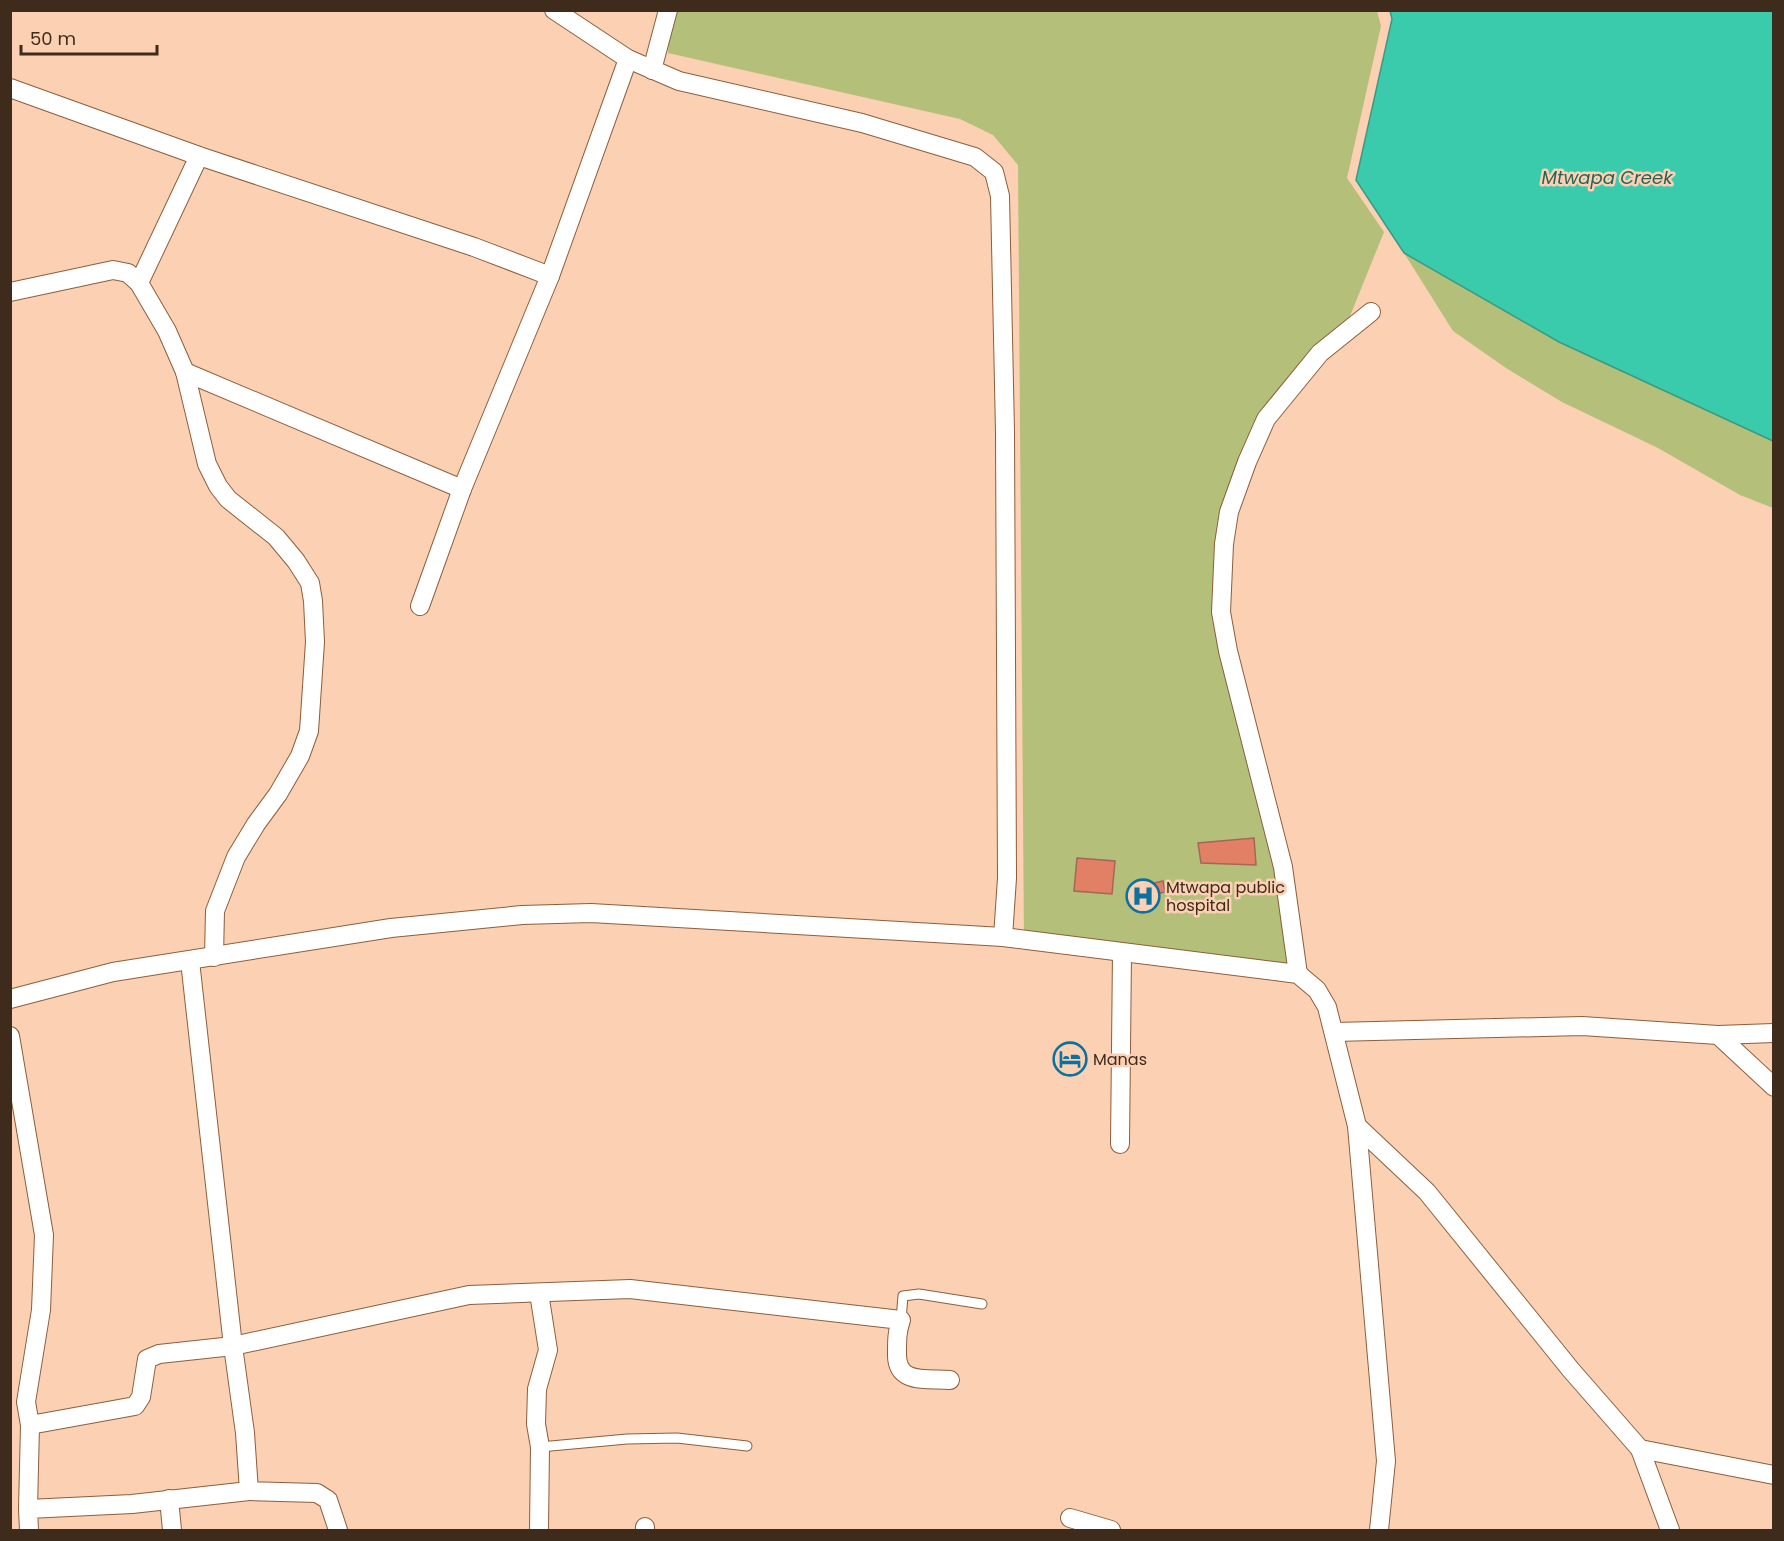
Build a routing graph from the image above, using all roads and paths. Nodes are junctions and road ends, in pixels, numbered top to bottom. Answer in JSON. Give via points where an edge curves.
{"nodes":[{"id":1,"x":554,"y":10,"type":"edge"},
{"id":2,"x":668,"y":10,"type":"edge"},
{"id":3,"x":628,"y":60,"type":"junction"},
{"id":4,"x":652,"y":70,"type":"junction"},
{"id":5,"x":10,"y":88,"type":"edge"},
{"id":6,"x":199,"y":156,"type":"junction"},
{"id":7,"x":550,"y":276,"type":"junction"},
{"id":8,"x":139,"y":283,"type":"junction"},
{"id":9,"x":10,"y":292,"type":"edge"},
{"id":10,"x":1371,"y":312,"type":"dead end"},
{"id":11,"x":185,"y":372,"type":"junction"},
{"id":12,"x":462,"y":489,"type":"junction"},
{"id":13,"x":420,"y":606,"type":"dead end"},
{"id":14,"x":1003,"y":937,"type":"junction"},
{"id":15,"x":1122,"y":953,"type":"junction"},
{"id":16,"x":214,"y":957,"type":"junction"},
{"id":17,"x":190,"y":961,"type":"junction"},
{"id":18,"x":1298,"y":974,"type":"junction"},
{"id":19,"x":10,"y":999,"type":"edge"},
{"id":20,"x":1334,"y":1032,"type":"junction"},
{"id":21,"x":1773,"y":1033,"type":"edge"},
{"id":22,"x":1718,"y":1035,"type":"junction"},
{"id":23,"x":10,"y":1036,"type":"edge"},
{"id":24,"x":1773,"y":1087,"type":"edge"},
{"id":25,"x":1357,"y":1126,"type":"junction"},
{"id":26,"x":1120,"y":1144,"type":"dead end"},
{"id":27,"x":539,"y":1293,"type":"junction"},
{"id":28,"x":982,"y":1304,"type":"dead end"},
{"id":29,"x":900,"y":1320,"type":"junction"},
{"id":30,"x":233,"y":1347,"type":"junction"},
{"id":31,"x":951,"y":1380,"type":"dead end"},
{"id":32,"x":30,"y":1425,"type":"junction"},
{"id":33,"x":747,"y":1446,"type":"dead end"},
{"id":34,"x":540,"y":1447,"type":"junction"},
{"id":35,"x":1640,"y":1449,"type":"junction"},
{"id":36,"x":1773,"y":1475,"type":"edge"},
{"id":37,"x":249,"y":1491,"type":"junction"},
{"id":38,"x":169,"y":1499,"type":"junction"},
{"id":39,"x":28,"y":1509,"type":"junction"},
{"id":40,"x":1070,"y":1518,"type":"dead end"},
{"id":41,"x":29,"y":1530,"type":"edge"},
{"id":42,"x":172,"y":1530,"type":"edge"},
{"id":43,"x":338,"y":1530,"type":"edge"},
{"id":44,"x":539,"y":1530,"type":"edge"},
{"id":45,"x":1111,"y":1530,"type":"edge"},
{"id":46,"x":1379,"y":1530,"type":"edge"},
{"id":47,"x":1670,"y":1530,"type":"edge"}],
"edges":[{"from":1,"to":3,"type":"street"},
{"from":2,"to":4,"type":"street"},
{"from":3,"to":4,"type":"street"},
{"from":3,"to":7,"type":"street"},
{"from":4,"to":14,"type":"street","via":[[680,81],[862,123],[975,157],[994,172],[998,183],[1005,432],[1007,878]]},
{"from":5,"to":6,"type":"street"},
{"from":6,"to":7,"type":"street"},
{"from":6,"to":8,"type":"street"},
{"from":7,"to":12,"type":"street"},
{"from":8,"to":9,"type":"street","via":[[128,273],[113,270]]},
{"from":8,"to":11,"type":"street"},
{"from":10,"to":18,"type":"street","via":[[1320,353],[1266,419],[1229,512],[1224,544],[1223,621],[1283,867]]},
{"from":11,"to":12,"type":"street"},
{"from":11,"to":16,"type":"street","via":[[207,464],[218,486],[276,537],[310,583],[315,642],[309,731],[278,794],[236,857],[215,911]]},
{"from":12,"to":13,"type":"street"},
{"from":14,"to":15,"type":"street"},
{"from":14,"to":16,"type":"street","via":[[591,913],[456,920]]},
{"from":15,"to":18,"type":"street"},
{"from":15,"to":26,"type":"street"},
{"from":16,"to":17,"type":"street"},
{"from":17,"to":19,"type":"street","via":[[113,972]]},
{"from":17,"to":30,"type":"street"},
{"from":18,"to":20,"type":"street","via":[[1317,990]]},
{"from":20,"to":22,"type":"street","via":[[1582,1026]]},
{"from":20,"to":25,"type":"street"},
{"from":21,"to":22,"type":"street"},
{"from":22,"to":24,"type":"street"},
{"from":23,"to":32,"type":"street","via":[[44,1235],[41,1310],[27,1402]]},
{"from":25,"to":35,"type":"street","via":[[1427,1192]]},
{"from":25,"to":46,"type":"street","via":[[1386,1461]]},
{"from":27,"to":29,"type":"street","via":[[630,1289]]},
{"from":27,"to":30,"type":"street","via":[[470,1295]]},
{"from":27,"to":34,"type":"street","via":[[548,1350],[537,1389]]},
{"from":28,"to":29,"type":"lane","via":[[919,1294],[903,1296]]},
{"from":29,"to":31,"type":"street","via":[[896,1365],[902,1374]]},
{"from":30,"to":32,"type":"street","via":[[159,1354],[147,1359],[141,1397],[135,1406]]},
{"from":30,"to":37,"type":"street"},
{"from":32,"to":39,"type":"street"},
{"from":33,"to":34,"type":"lane","via":[[677,1438]]},
{"from":34,"to":44,"type":"street"},
{"from":35,"to":36,"type":"street"},
{"from":35,"to":47,"type":"street"},
{"from":37,"to":38,"type":"street"},
{"from":37,"to":43,"type":"street","via":[[318,1493],[328,1500]]},
{"from":38,"to":39,"type":"street"},
{"from":38,"to":42,"type":"street"},
{"from":39,"to":41,"type":"street"},
{"from":40,"to":45,"type":"street"}]}
